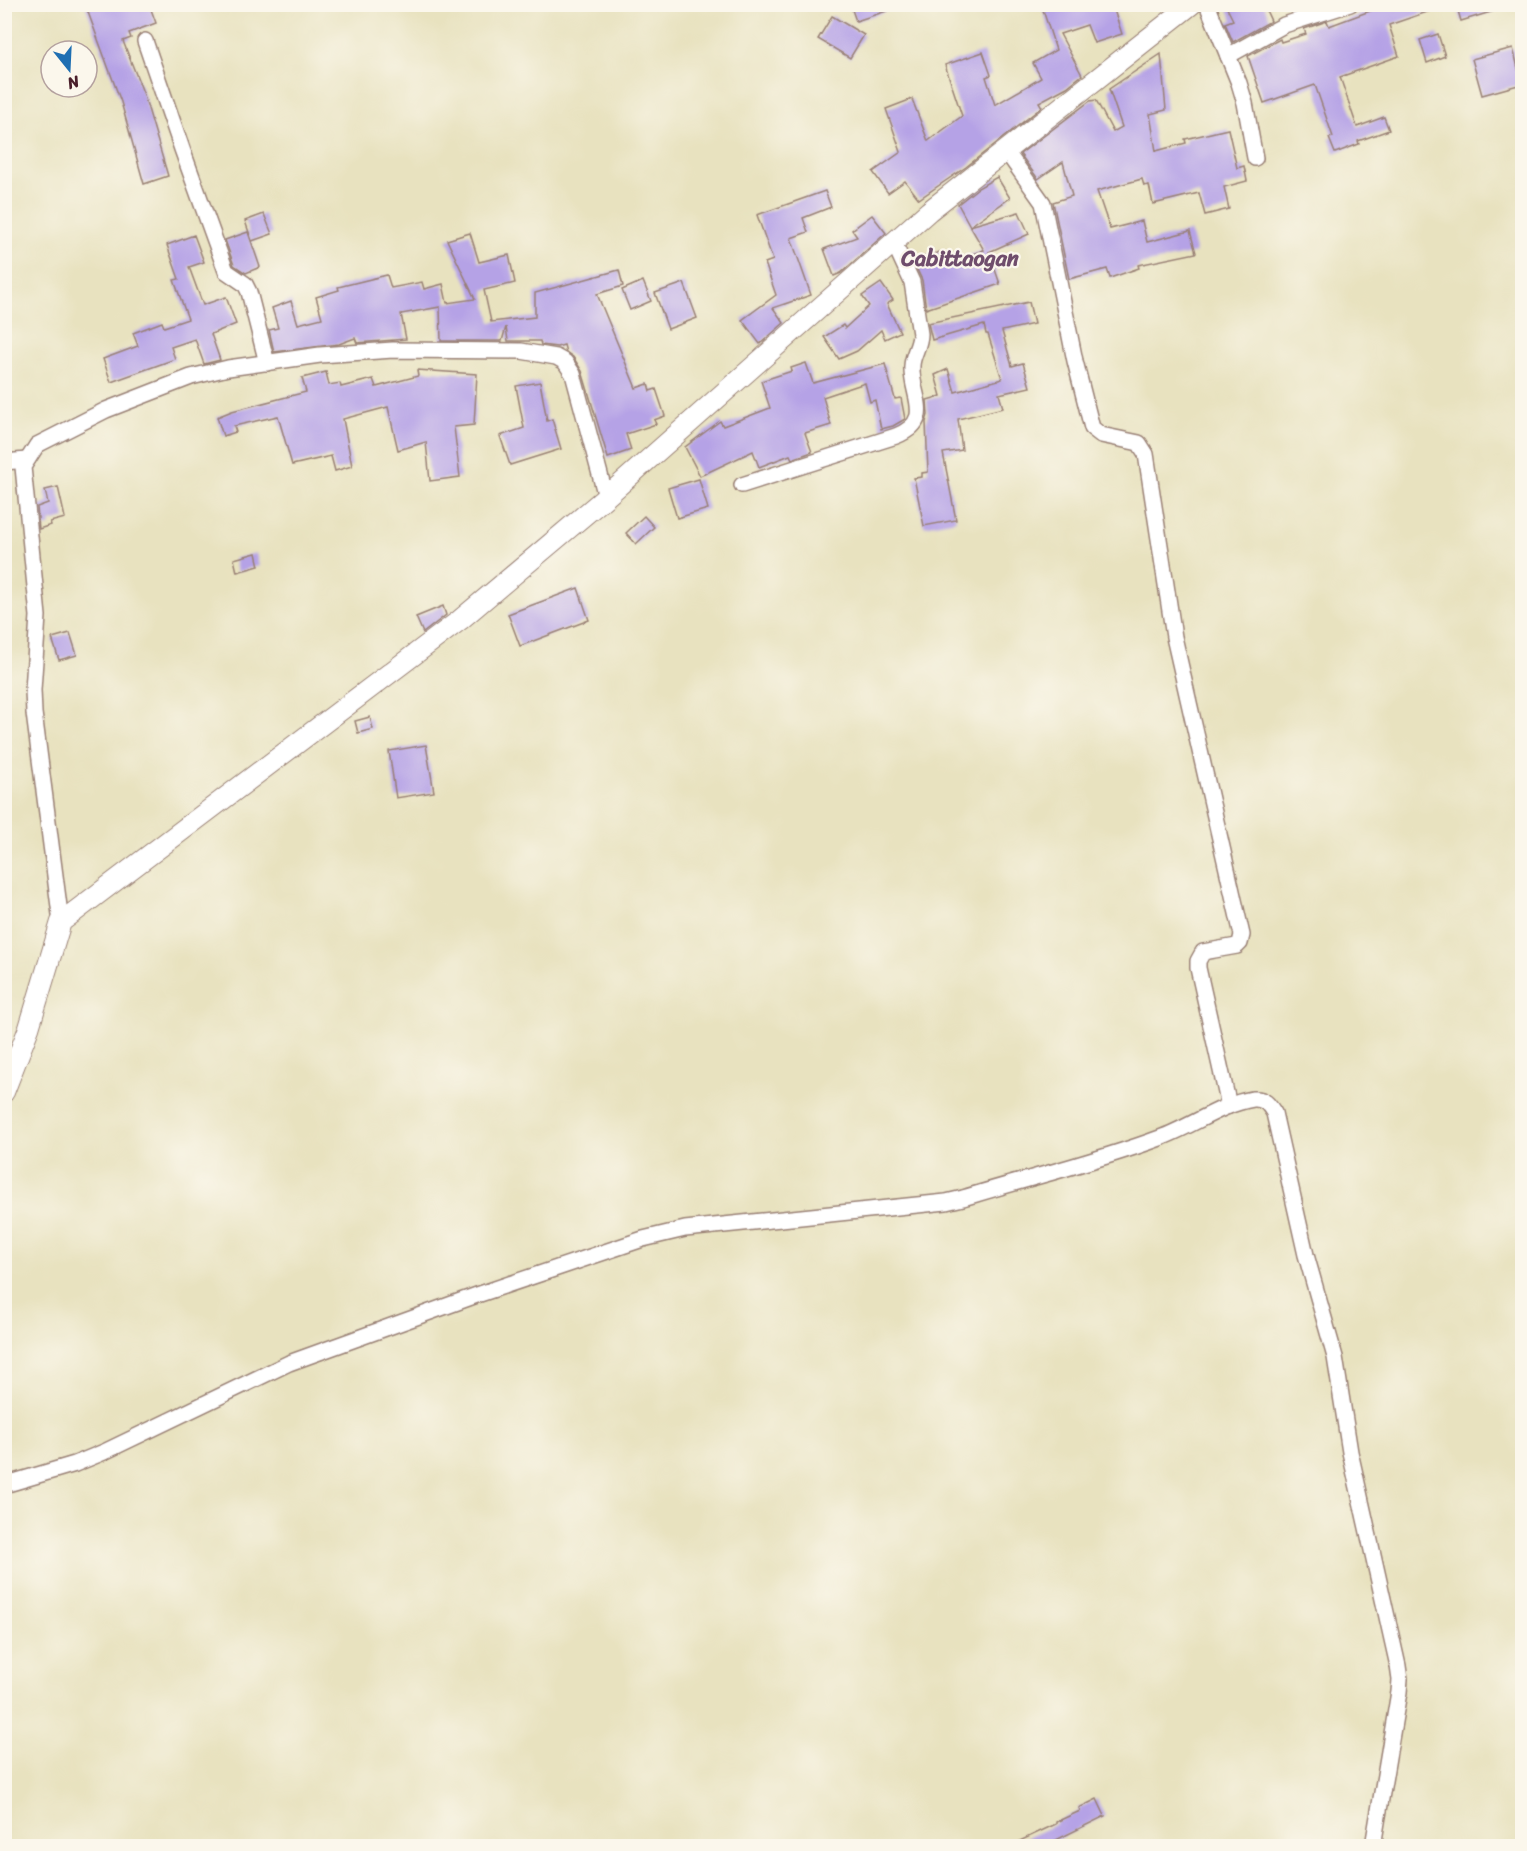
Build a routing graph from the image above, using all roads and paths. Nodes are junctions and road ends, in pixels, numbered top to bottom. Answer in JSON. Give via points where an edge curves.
{"nodes":[{"id":1,"x":1192,"y":4,"type":"edge"},
{"id":2,"x":1207,"y":4,"type":"edge"},
{"id":3,"x":1350,"y":4,"type":"edge"},
{"id":4,"x":145,"y":41,"type":"dead end"},
{"id":5,"x":1228,"y":56,"type":"junction"},
{"id":6,"x":1006,"y":151,"type":"junction"},
{"id":7,"x":1255,"y":158,"type":"dead end"},
{"id":8,"x":894,"y":243,"type":"junction"},
{"id":9,"x":267,"y":363,"type":"junction"},
{"id":10,"x":27,"y":460,"type":"junction"},
{"id":11,"x":4,"y":462,"type":"edge"},
{"id":12,"x":742,"y":485,"type":"dead end"},
{"id":13,"x":606,"y":497,"type":"junction"},
{"id":14,"x":61,"y":922,"type":"junction"},
{"id":15,"x":4,"y":1092,"type":"edge"},
{"id":16,"x":1229,"y":1106,"type":"junction"},
{"id":17,"x":4,"y":1485,"type":"edge"},
{"id":18,"x":1374,"y":1846,"type":"edge"}],
"edges":[{"from":1,"to":6,"type":"street"},
{"from":2,"to":5,"type":"street"},
{"from":3,"to":5,"type":"street","via":[[1291,23]]},
{"from":4,"to":9,"type":"street","via":[[226,271],[245,284],[249,292]]},
{"from":5,"to":7,"type":"street","via":[[1245,104]]},
{"from":6,"to":8,"type":"street"},
{"from":6,"to":16,"type":"street","via":[[1042,203],[1074,361],[1092,428],[1101,435],[1134,441],[1146,454],[1174,637],[1242,934],[1237,946],[1203,951],[1198,961]]},
{"from":8,"to":12,"type":"street","via":[[912,282],[920,334],[912,364],[919,406],[916,420],[906,432],[896,436]]},
{"from":8,"to":13,"type":"street"},
{"from":9,"to":10,"type":"street","via":[[191,377],[106,410],[38,445]]},
{"from":9,"to":13,"type":"street","via":[[393,350],[521,351],[556,357],[573,374]]},
{"from":10,"to":11,"type":"street"},
{"from":10,"to":14,"type":"street","via":[[23,466],[24,485],[38,616],[34,713]]},
{"from":13,"to":14,"type":"street","via":[[460,620]]},
{"from":14,"to":15,"type":"street","via":[[29,1028]]},
{"from":16,"to":17,"type":"street","via":[[1161,1138],[946,1202],[685,1228],[643,1239],[289,1363],[104,1452]]},
{"from":16,"to":18,"type":"street","via":[[1259,1099],[1266,1101],[1274,1113],[1306,1255],[1335,1357],[1356,1482],[1398,1666],[1399,1692]]}]}
